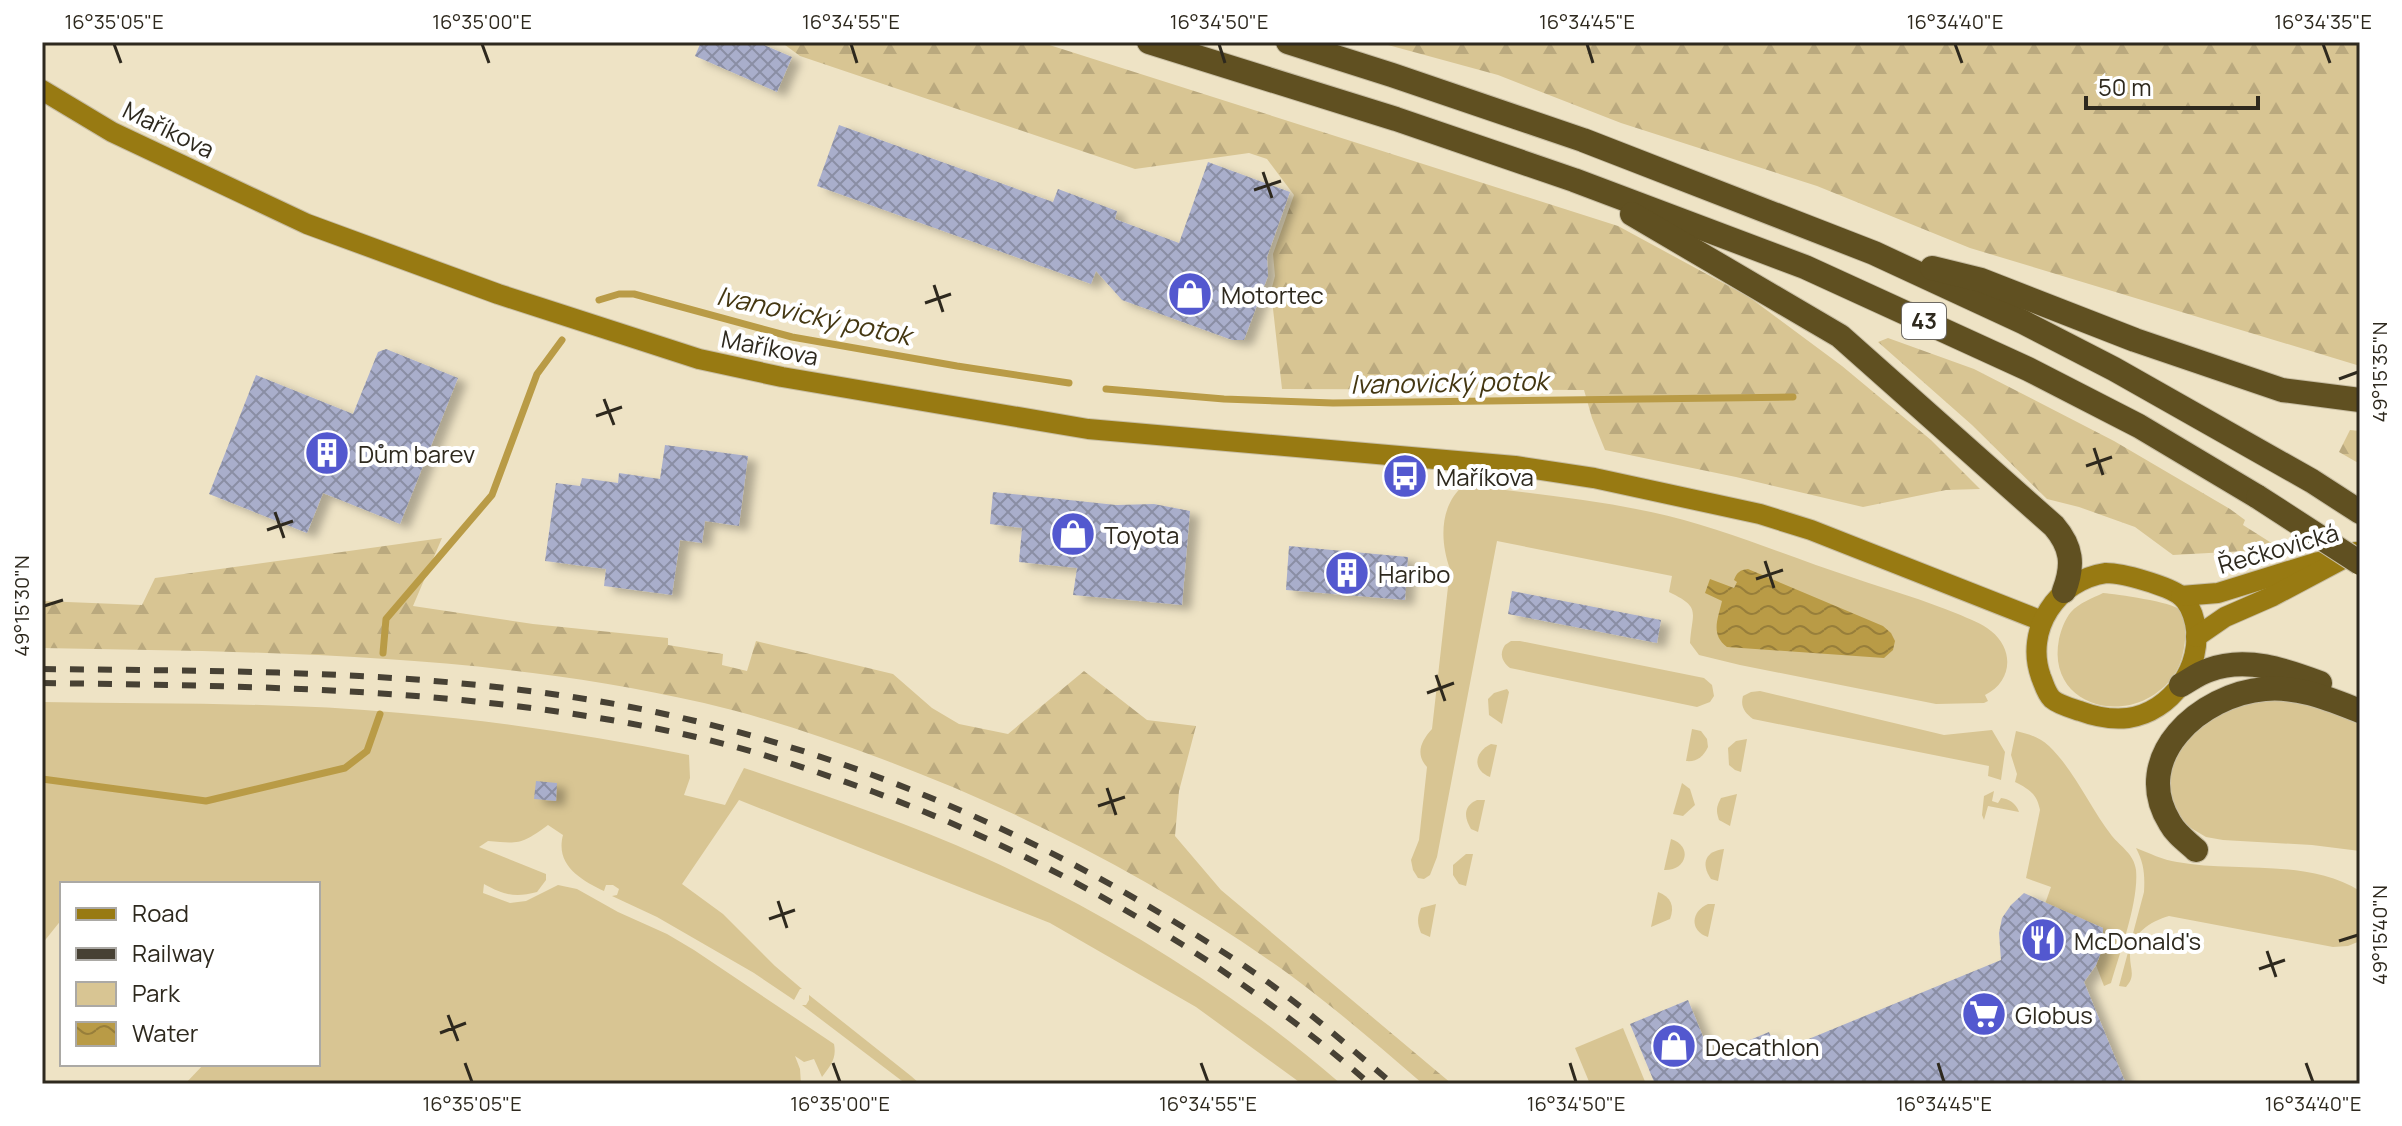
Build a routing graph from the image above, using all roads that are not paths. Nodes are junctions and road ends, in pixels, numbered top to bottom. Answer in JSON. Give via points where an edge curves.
{"nodes":[{"id":1,"x":1149,"y":42,"type":"edge"},
{"id":2,"x":1288,"y":42,"type":"edge"},
{"id":3,"x":42,"y":90,"type":"edge"},
{"id":4,"x":1574,"y":180,"type":"junction"},
{"id":5,"x":1874,"y":253,"type":"junction"},
{"id":6,"x":2360,"y":400,"type":"edge"},
{"id":7,"x":2360,"y":512,"type":"edge"},
{"id":8,"x":2360,"y":563,"type":"edge"},
{"id":9,"x":2064,"y":591,"type":"junction"},
{"id":10,"x":2181,"y":596,"type":"junction"},
{"id":11,"x":2042,"y":621,"type":"junction"},
{"id":12,"x":2196,"y":637,"type":"junction"},
{"id":13,"x":2181,"y":685,"type":"junction"},
{"id":14,"x":2360,"y":701,"type":"edge"},
{"id":15,"x":2360,"y":711,"type":"edge"},
{"id":16,"x":2196,"y":850,"type":"dead end"}],
"edges":[{"from":1,"to":4,"type":"highway","number":"43"},
{"from":2,"to":5,"type":"highway","number":"43","via":[[1583,140]]},
{"from":3,"to":11,"type":"street","name":"Maříkova","via":[[112,132],[307,224],[699,359],[1088,429],[1515,466],[1594,478],[1811,530]]},
{"from":4,"to":8,"type":"highway","number":"43","bridge":true,"via":[[1805,267],[2014,362],[2139,426]]},
{"from":4,"to":9,"type":"highway","via":[[1840,336],[2054,526],[2072,562]]},
{"from":5,"to":6,"type":"highway","via":[[1981,280],[2282,390]]},
{"from":5,"to":7,"type":"highway","number":"43","via":[[2088,356]]},
{"from":9,"to":10,"type":"street","via":[[2088,577],[2116,573]]},
{"from":9,"to":11,"type":"street"},
{"from":10,"to":12,"type":"street","via":[[2192,612]]},
{"from":10,"to":12,"type":"street","name":"Řečkovická","via":[[2218,593],[2356,552],[2225,617]]},
{"from":11,"to":13,"type":"street","via":[[2038,667],[2046,690],[2059,703],[2092,716],[2125,718],[2148,711]]},
{"from":12,"to":13,"type":"street","via":[[2193,664]]},
{"from":13,"to":14,"type":"highway","via":[[2209,670],[2254,664]]},
{"from":15,"to":16,"type":"highway","via":[[2302,691],[2265,689],[2228,697],[2194,717],[2172,740],[2157,782],[2171,825]]}]}
